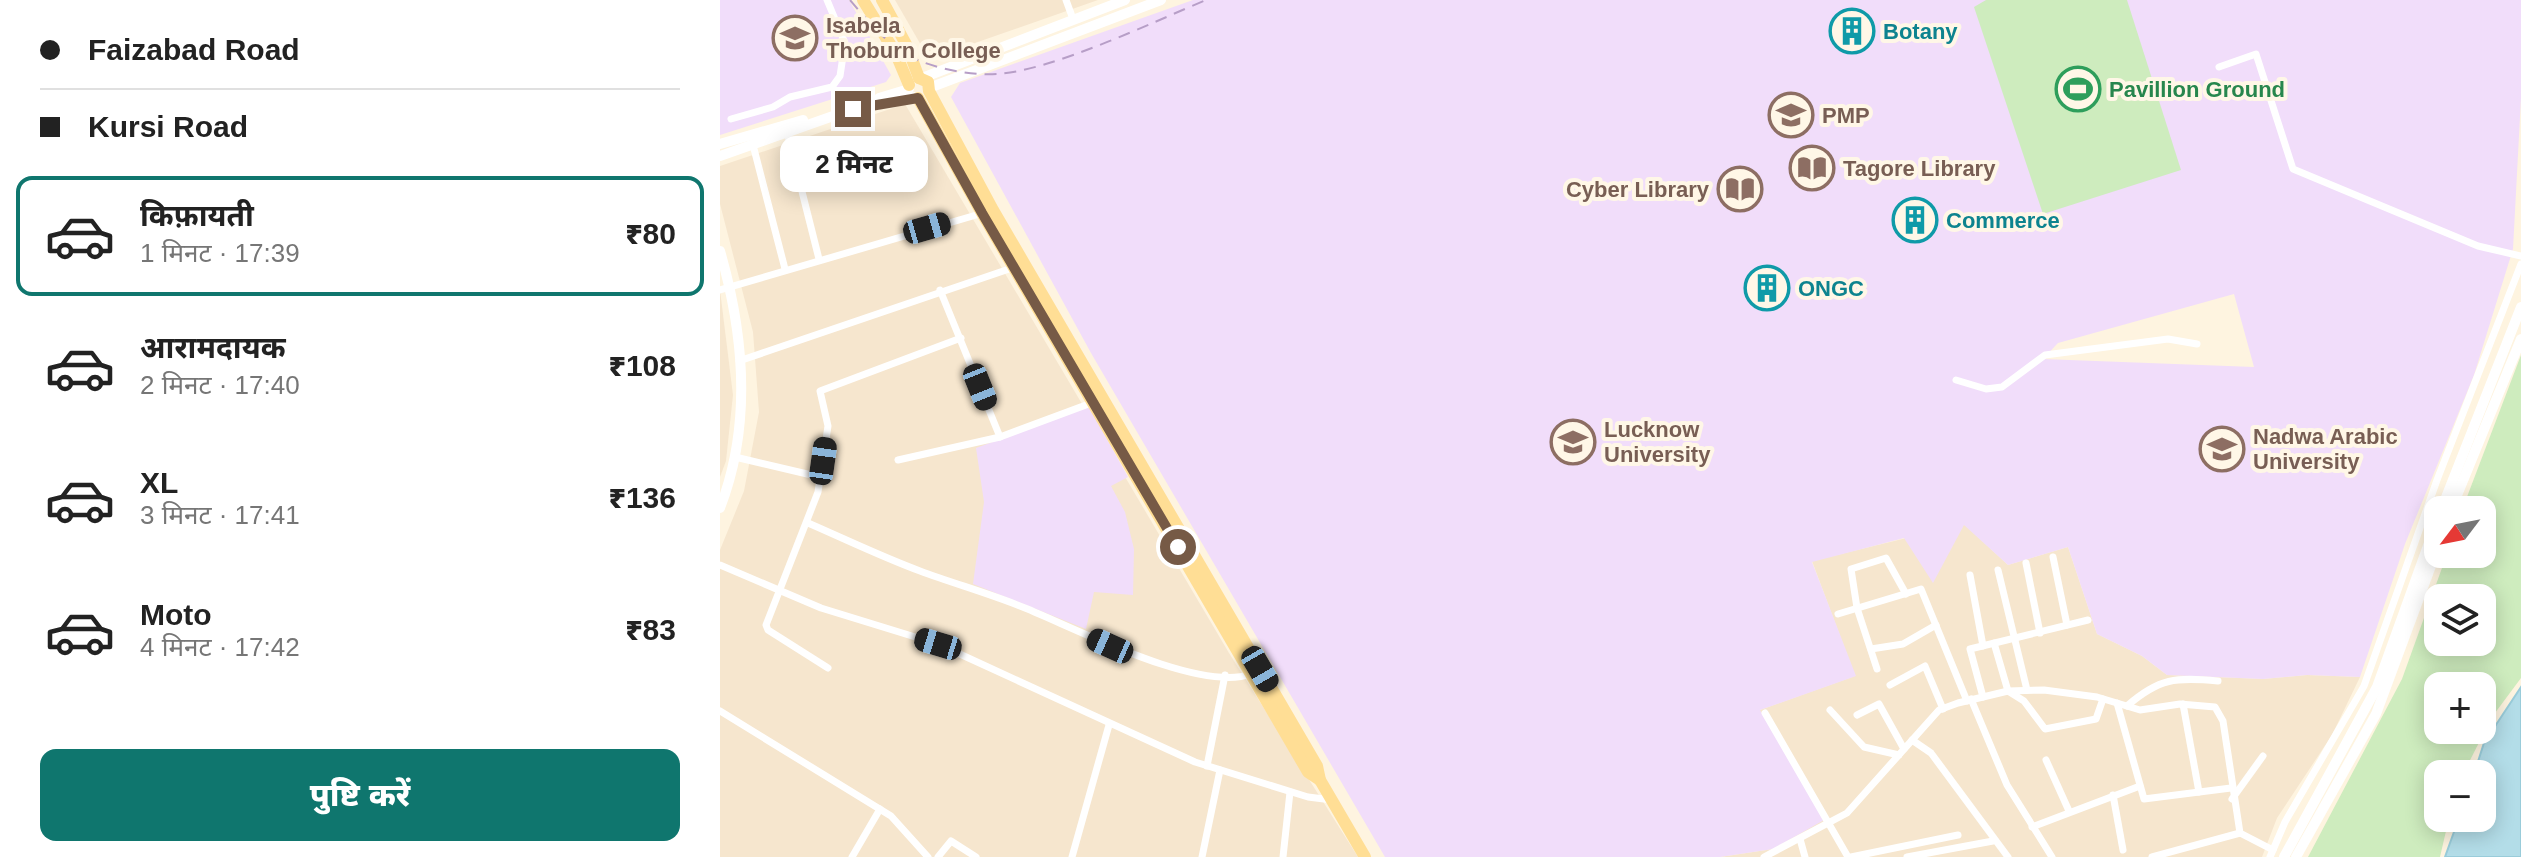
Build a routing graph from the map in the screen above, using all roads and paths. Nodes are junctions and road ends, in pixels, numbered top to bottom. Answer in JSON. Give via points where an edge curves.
{"nodes":[{"id":1,"x":827,"y":0,"type":"edge"},
{"id":2,"x":863,"y":0,"type":"edge"},
{"id":3,"x":882,"y":0,"type":"edge"},
{"id":4,"x":1066,"y":0,"type":"edge"},
{"id":5,"x":1125,"y":0,"type":"edge"},
{"id":6,"x":1161,"y":0,"type":"edge"},
{"id":7,"x":1073,"y":19,"type":"junction"},
{"id":8,"x":2219,"y":67,"type":"dead end"},
{"id":9,"x":919,"y":88,"type":"junction"},
{"id":10,"x":731,"y":119,"type":"dead end"},
{"id":11,"x":787,"y":132,"type":"junction"},
{"id":12,"x":720,"y":144,"type":"edge"},
{"id":13,"x":753,"y":145,"type":"junction"},
{"id":14,"x":720,"y":156,"type":"edge"},
{"id":15,"x":988,"y":212,"type":"junction"},
{"id":16,"x":720,"y":251,"type":"edge"},
{"id":17,"x":2521,"y":256,"type":"edge"},
{"id":18,"x":819,"y":259,"type":"junction"},
{"id":19,"x":2521,"y":264,"type":"edge"},
{"id":20,"x":1019,"y":265,"type":"junction"},
{"id":21,"x":785,"y":269,"type":"junction"},
{"id":22,"x":724,"y":288,"type":"edge"},
{"id":23,"x":940,"y":290,"type":"junction"},
{"id":24,"x":2521,"y":307,"type":"edge"},
{"id":25,"x":961,"y":338,"type":"junction"},
{"id":26,"x":2521,"y":339,"type":"edge"},
{"id":27,"x":2197,"y":344,"type":"dead end"},
{"id":28,"x":739,"y":361,"type":"junction"},
{"id":29,"x":1956,"y":380,"type":"dead end"},
{"id":30,"x":1098,"y":400,"type":"junction"},
{"id":31,"x":1000,"y":437,"type":"junction"},
{"id":32,"x":735,"y":457,"type":"junction"},
{"id":33,"x":898,"y":460,"type":"dead end"},
{"id":34,"x":820,"y":477,"type":"junction"},
{"id":35,"x":2447,"y":496,"type":"edge"},
{"id":36,"x":2457,"y":496,"type":"edge"},
{"id":37,"x":720,"y":508,"type":"edge"},
{"id":38,"x":808,"y":523,"type":"junction"},
{"id":39,"x":2053,"y":557,"type":"dead end"},
{"id":40,"x":2424,"y":557,"type":"edge"},
{"id":41,"x":2026,"y":563,"type":"dead end"},
{"id":42,"x":720,"y":565,"type":"edge"},
{"id":43,"x":2430,"y":568,"type":"edge"},
{"id":44,"x":1998,"y":570,"type":"dead end"},
{"id":45,"x":1970,"y":575,"type":"dead end"},
{"id":46,"x":781,"y":593,"type":"junction"},
{"id":47,"x":1906,"y":594,"type":"junction"},
{"id":48,"x":1857,"y":608,"type":"junction"},
{"id":49,"x":1838,"y":614,"type":"dead end"},
{"id":50,"x":2088,"y":620,"type":"dead end"},
{"id":51,"x":1936,"y":625,"type":"junction"},
{"id":52,"x":2067,"y":625,"type":"junction"},
{"id":53,"x":2040,"y":633,"type":"junction"},
{"id":54,"x":2015,"y":639,"type":"junction"},
{"id":55,"x":1994,"y":643,"type":"junction"},
{"id":56,"x":1983,"y":646,"type":"junction"},
{"id":57,"x":1871,"y":649,"type":"junction"},
{"id":58,"x":828,"y":668,"type":"dead end"},
{"id":59,"x":1877,"y":669,"type":"dead end"},
{"id":60,"x":1255,"y":671,"type":"junction"},
{"id":61,"x":1225,"y":675,"type":"junction"},
{"id":62,"x":2218,"y":681,"type":"dead end"},
{"id":63,"x":1890,"y":685,"type":"dead end"},
{"id":64,"x":2027,"y":690,"type":"junction"},
{"id":65,"x":2008,"y":691,"type":"junction"},
{"id":66,"x":1983,"y":697,"type":"junction"},
{"id":67,"x":2103,"y":699,"type":"junction"},
{"id":68,"x":1969,"y":700,"type":"junction"},
{"id":69,"x":2117,"y":703,"type":"junction"},
{"id":70,"x":2183,"y":704,"type":"junction"},
{"id":71,"x":2127,"y":706,"type":"junction"},
{"id":72,"x":1943,"y":709,"type":"junction"},
{"id":73,"x":1830,"y":710,"type":"dead end"},
{"id":74,"x":720,"y":711,"type":"edge"},
{"id":75,"x":1765,"y":713,"type":"dead end"},
{"id":76,"x":1857,"y":715,"type":"dead end"},
{"id":77,"x":1109,"y":725,"type":"junction"},
{"id":78,"x":1912,"y":740,"type":"junction"},
{"id":79,"x":1901,"y":752,"type":"junction"},
{"id":80,"x":2263,"y":756,"type":"dead end"},
{"id":81,"x":2046,"y":760,"type":"dead end"},
{"id":82,"x":1207,"y":766,"type":"junction"},
{"id":83,"x":1220,"y":770,"type":"junction"},
{"id":84,"x":2140,"y":786,"type":"junction"},
{"id":85,"x":2231,"y":788,"type":"junction"},
{"id":86,"x":1290,"y":792,"type":"junction"},
{"id":87,"x":2199,"y":792,"type":"junction"},
{"id":88,"x":2113,"y":795,"type":"junction"},
{"id":89,"x":2232,"y":799,"type":"junction"},
{"id":90,"x":1332,"y":800,"type":"junction"},
{"id":91,"x":880,"y":809,"type":"junction"},
{"id":92,"x":2069,"y":811,"type":"junction"},
{"id":93,"x":1829,"y":823,"type":"junction"},
{"id":94,"x":2032,"y":827,"type":"junction"},
{"id":95,"x":2240,"y":833,"type":"junction"},
{"id":96,"x":1958,"y":835,"type":"dead end"},
{"id":97,"x":1800,"y":839,"type":"junction"},
{"id":98,"x":1993,"y":841,"type":"junction"},
{"id":99,"x":2123,"y":850,"type":"dead end"},
{"id":100,"x":2271,"y":854,"type":"edge"},
{"id":101,"x":1930,"y":855,"type":"edge"},
{"id":102,"x":852,"y":857,"type":"edge"},
{"id":103,"x":928,"y":857,"type":"edge"},
{"id":104,"x":938,"y":857,"type":"edge"},
{"id":105,"x":976,"y":857,"type":"edge"},
{"id":106,"x":1073,"y":857,"type":"edge"},
{"id":107,"x":1202,"y":857,"type":"edge"},
{"id":108,"x":1283,"y":857,"type":"edge"},
{"id":109,"x":1365,"y":857,"type":"edge"},
{"id":110,"x":1764,"y":857,"type":"edge"},
{"id":111,"x":1805,"y":857,"type":"edge"},
{"id":112,"x":1849,"y":857,"type":"edge"},
{"id":113,"x":1907,"y":857,"type":"edge"},
{"id":114,"x":2008,"y":857,"type":"edge"},
{"id":115,"x":2052,"y":857,"type":"edge"},
{"id":116,"x":2152,"y":857,"type":"edge"},
{"id":117,"x":2284,"y":857,"type":"edge"},
{"id":118,"x":2296,"y":857,"type":"edge"}],
"edges":[{"from":1,"to":10,"type":"street","via":[[845,43],[840,76],[832,87]]},
{"from":2,"to":9,"type":"main road"},
{"from":3,"to":9,"type":"main road","via":[[907,46]]},
{"from":4,"to":7,"type":"street"},
{"from":5,"to":7,"type":"main road"},
{"from":6,"to":9,"type":"main road"},
{"from":7,"to":9,"type":"main road"},
{"from":8,"to":17,"type":"street","via":[[2256,54],[2293,169],[2478,246]]},
{"from":9,"to":11,"type":"main road"},
{"from":9,"to":12,"type":"main road"},
{"from":9,"to":15,"type":"main road"},
{"from":11,"to":13,"type":"main road"},
{"from":11,"to":18,"type":"street"},
{"from":13,"to":14,"type":"main road"},
{"from":13,"to":21,"type":"street"},
{"from":15,"to":18,"type":"street"},
{"from":15,"to":20,"type":"main road"},
{"from":16,"to":22,"type":"main road"},
{"from":18,"to":21,"type":"street"},
{"from":19,"to":100,"type":"street","via":[[2364,686]]},
{"from":20,"to":23,"type":"street"},
{"from":20,"to":30,"type":"main road"},
{"from":21,"to":22,"type":"street"},
{"from":22,"to":28,"type":"main road"},
{"from":23,"to":25,"type":"street"},
{"from":23,"to":28,"type":"street"},
{"from":24,"to":35,"type":"main road"},
{"from":25,"to":31,"type":"street"},
{"from":25,"to":34,"type":"street","via":[[820,391],[828,426]]},
{"from":26,"to":36,"type":"main road"},
{"from":27,"to":29,"type":"street","via":[[2168,339],[2045,355],[2002,387],[1986,389]]},
{"from":28,"to":32,"type":"main road","via":[[742,400]]},
{"from":30,"to":31,"type":"street"},
{"from":30,"to":60,"type":"main road"},
{"from":31,"to":33,"type":"street"},
{"from":32,"to":34,"type":"street"},
{"from":32,"to":37,"type":"main road"},
{"from":34,"to":38,"type":"street"},
{"from":38,"to":46,"type":"street"},
{"from":38,"to":61,"type":"street","via":[[917,570],[1023,607],[1139,659]]},
{"from":39,"to":52,"type":"street"},
{"from":40,"to":117,"type":"main road","via":[[2377,687]]},
{"from":41,"to":53,"type":"street"},
{"from":42,"to":46,"type":"street"},
{"from":43,"to":118,"type":"main road","via":[[2376,714]]},
{"from":44,"to":54,"type":"street"},
{"from":45,"to":56,"type":"street"},
{"from":46,"to":58,"type":"street","via":[[768,630]]},
{"from":46,"to":77,"type":"street","via":[[938,644]]},
{"from":47,"to":48,"type":"street"},
{"from":47,"to":48,"type":"street","via":[[1886,558],[1851,569]]},
{"from":47,"to":51,"type":"street","via":[[1921,589]]},
{"from":48,"to":49,"type":"street"},
{"from":48,"to":57,"type":"street"},
{"from":50,"to":52,"type":"street"},
{"from":51,"to":57,"type":"street","via":[[1903,644]]},
{"from":51,"to":68,"type":"street"},
{"from":52,"to":53,"type":"street"},
{"from":53,"to":54,"type":"street"},
{"from":54,"to":55,"type":"street"},
{"from":54,"to":64,"type":"street"},
{"from":55,"to":56,"type":"street"},
{"from":55,"to":65,"type":"street"},
{"from":56,"to":66,"type":"street","via":[[1970,649]]},
{"from":57,"to":59,"type":"street"},
{"from":60,"to":61,"type":"street","via":[[1242,677]]},
{"from":60,"to":90,"type":"main road","via":[[1317,766]]},
{"from":61,"to":82,"type":"street"},
{"from":62,"to":71,"type":"street","via":[[2183,678],[2151,685]]},
{"from":63,"to":72,"type":"street","via":[[1925,666]]},
{"from":64,"to":65,"type":"street"},
{"from":64,"to":67,"type":"street"},
{"from":65,"to":66,"type":"street"},
{"from":65,"to":67,"type":"street","via":[[2024,701],[2045,729],[2096,719]]},
{"from":66,"to":68,"type":"street"},
{"from":67,"to":69,"type":"street"},
{"from":68,"to":72,"type":"street"},
{"from":68,"to":94,"type":"street"},
{"from":69,"to":71,"type":"street"},
{"from":69,"to":84,"type":"street"},
{"from":70,"to":71,"type":"street","via":[[2140,710]]},
{"from":70,"to":85,"type":"street","via":[[2215,707],[2223,721]]},
{"from":70,"to":87,"type":"street"},
{"from":72,"to":78,"type":"street"},
{"from":73,"to":79,"type":"street","via":[[1864,747]]},
{"from":74,"to":91,"type":"street"},
{"from":75,"to":93,"type":"street"},
{"from":76,"to":79,"type":"street","via":[[1879,704]]},
{"from":77,"to":82,"type":"street"},
{"from":77,"to":106,"type":"street"},
{"from":78,"to":79,"type":"street"},
{"from":78,"to":98,"type":"street","via":[[1931,753]]},
{"from":79,"to":93,"type":"street","via":[[1847,813]]},
{"from":80,"to":89,"type":"street"},
{"from":81,"to":92,"type":"street"},
{"from":82,"to":83,"type":"street"},
{"from":83,"to":86,"type":"street"},
{"from":83,"to":107,"type":"street"},
{"from":84,"to":87,"type":"street","via":[[2144,799]]},
{"from":84,"to":88,"type":"street"},
{"from":85,"to":87,"type":"street"},
{"from":85,"to":89,"type":"street"},
{"from":86,"to":90,"type":"street"},
{"from":86,"to":108,"type":"street"},
{"from":88,"to":92,"type":"street"},
{"from":88,"to":99,"type":"street"},
{"from":89,"to":95,"type":"street"},
{"from":90,"to":109,"type":"main road"},
{"from":91,"to":102,"type":"street"},
{"from":91,"to":103,"type":"street"},
{"from":92,"to":94,"type":"street"},
{"from":93,"to":97,"type":"street"},
{"from":93,"to":112,"type":"street"},
{"from":94,"to":115,"type":"street"},
{"from":95,"to":100,"type":"street"},
{"from":95,"to":116,"type":"street"},
{"from":96,"to":112,"type":"street"},
{"from":97,"to":110,"type":"street"},
{"from":97,"to":111,"type":"street"},
{"from":98,"to":101,"type":"street"},
{"from":98,"to":114,"type":"street"},
{"from":101,"to":113,"type":"street"},
{"from":104,"to":105,"type":"street","via":[[951,841]]}]}
